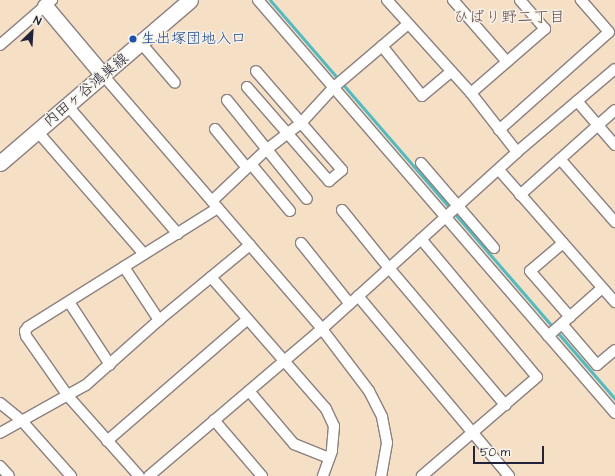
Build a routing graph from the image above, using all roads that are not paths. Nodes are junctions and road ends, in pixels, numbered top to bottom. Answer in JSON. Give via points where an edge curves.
{"nodes":[{"id":1,"x":190,"y":0,"type":"edge"},
{"id":2,"x":258,"y":0,"type":"edge"},
{"id":3,"x":387,"y":0,"type":"edge"},
{"id":4,"x":453,"y":0,"type":"edge"},
{"id":5,"x":520,"y":0,"type":"edge"},
{"id":6,"x":581,"y":0,"type":"edge"},
{"id":7,"x":45,"y":2,"type":"edge"},
{"id":8,"x":408,"y":24,"type":"junction"},
{"id":9,"x":1,"y":41,"type":"edge"},
{"id":10,"x":141,"y":43,"type":"junction"},
{"id":11,"x":382,"y":46,"type":"junction"},
{"id":12,"x":507,"y":62,"type":"junction"},
{"id":13,"x":615,"y":68,"type":"edge"},
{"id":14,"x":256,"y":72,"type":"dead end"},
{"id":15,"x":451,"y":72,"type":"junction"},
{"id":16,"x":103,"y":75,"type":"junction"},
{"id":17,"x":174,"y":83,"type":"dead end"},
{"id":18,"x":247,"y":86,"type":"dead end"},
{"id":19,"x":334,"y":87,"type":"junction"},
{"id":20,"x":471,"y":94,"type":"junction"},
{"id":21,"x":227,"y":100,"type":"dead end"},
{"id":22,"x":577,"y":101,"type":"junction"},
{"id":23,"x":67,"y":105,"type":"junction"},
{"id":24,"x":615,"y":110,"type":"edge"},
{"id":25,"x":301,"y":123,"type":"junction"},
{"id":26,"x":598,"y":125,"type":"junction"},
{"id":27,"x":215,"y":129,"type":"dead end"},
{"id":28,"x":37,"y":130,"type":"junction"},
{"id":29,"x":499,"y":130,"type":"junction"},
{"id":30,"x":288,"y":134,"type":"junction"},
{"id":31,"x":615,"y":145,"type":"edge"},
{"id":32,"x":266,"y":150,"type":"junction"},
{"id":33,"x":517,"y":152,"type":"junction"},
{"id":34,"x":560,"y":159,"type":"junction"},
{"id":35,"x":421,"y":163,"type":"dead end"},
{"id":36,"x":0,"y":164,"type":"edge"},
{"id":37,"x":249,"y":166,"type":"junction"},
{"id":38,"x":499,"y":170,"type":"junction"},
{"id":39,"x":520,"y":195,"type":"junction"},
{"id":40,"x":307,"y":199,"type":"dead end"},
{"id":41,"x":215,"y":204,"type":"junction"},
{"id":42,"x":458,"y":206,"type":"junction"},
{"id":43,"x":342,"y":210,"type":"dead end"},
{"id":44,"x":290,"y":211,"type":"dead end"},
{"id":45,"x":445,"y":217,"type":"junction"},
{"id":46,"x":615,"y":222,"type":"edge"},
{"id":47,"x":178,"y":234,"type":"junction"},
{"id":48,"x":421,"y":238,"type":"junction"},
{"id":49,"x":301,"y":243,"type":"dead end"},
{"id":50,"x":562,"y":243,"type":"junction"},
{"id":51,"x":250,"y":245,"type":"junction"},
{"id":52,"x":494,"y":248,"type":"dead end"},
{"id":53,"x":144,"y":254,"type":"junction"},
{"id":54,"x":124,"y":267,"type":"junction"},
{"id":55,"x":389,"y":268,"type":"junction"},
{"id":56,"x":211,"y":277,"type":"junction"},
{"id":57,"x":602,"y":288,"type":"junction"},
{"id":58,"x":358,"y":296,"type":"junction"},
{"id":59,"x":614,"y":300,"type":"edge"},
{"id":60,"x":69,"y":302,"type":"junction"},
{"id":61,"x":350,"y":304,"type":"junction"},
{"id":62,"x":570,"y":317,"type":"junction"},
{"id":63,"x":248,"y":319,"type":"junction"},
{"id":64,"x":159,"y":320,"type":"junction"},
{"id":65,"x":562,"y":324,"type":"junction"},
{"id":66,"x":322,"y":329,"type":"junction"},
{"id":67,"x":548,"y":336,"type":"junction"},
{"id":68,"x":615,"y":350,"type":"edge"},
{"id":69,"x":285,"y":361,"type":"junction"},
{"id":70,"x":110,"y":365,"type":"junction"},
{"id":71,"x":249,"y":391,"type":"junction"},
{"id":72,"x":68,"y":396,"type":"junction"},
{"id":73,"x":0,"y":403,"type":"edge"},
{"id":74,"x":505,"y":405,"type":"junction"},
{"id":75,"x":615,"y":413,"type":"edge"},
{"id":76,"x":214,"y":420,"type":"junction"},
{"id":77,"x":22,"y":421,"type":"junction"},
{"id":78,"x":0,"y":433,"type":"edge"},
{"id":79,"x":473,"y":433,"type":"junction"},
{"id":80,"x":107,"y":441,"type":"junction"},
{"id":81,"x":330,"y":458,"type":"junction"},
{"id":82,"x":0,"y":466,"type":"edge"},
{"id":83,"x":259,"y":474,"type":"edge"},
{"id":84,"x":9,"y":476,"type":"edge"},
{"id":85,"x":71,"y":476,"type":"edge"},
{"id":86,"x":139,"y":476,"type":"edge"},
{"id":87,"x":149,"y":476,"type":"edge"},
{"id":88,"x":323,"y":476,"type":"edge"},
{"id":89,"x":381,"y":476,"type":"edge"},
{"id":90,"x":422,"y":476,"type":"edge"},
{"id":91,"x":509,"y":476,"type":"edge"}],
"edges":[{"from":1,"to":10,"type":"main road","name":"内田ヶ谷鴻巣線"},
{"from":2,"to":19,"type":"street"},
{"from":3,"to":8,"type":"street"},
{"from":4,"to":12,"type":"street"},
{"from":5,"to":12,"type":"street","via":[[545,29]]},
{"from":6,"to":29,"type":"street","via":[[609,32]]},
{"from":7,"to":9,"type":"street"},
{"from":7,"to":16,"type":"main road"},
{"from":8,"to":11,"type":"street"},
{"from":8,"to":15,"type":"street"},
{"from":10,"to":16,"type":"main road","name":"内田ヶ谷鴻巣線"},
{"from":10,"to":17,"type":"street"},
{"from":11,"to":15,"type":"street","via":[[422,96]]},
{"from":11,"to":19,"type":"street"},
{"from":12,"to":20,"type":"street"},
{"from":13,"to":22,"type":"street"},
{"from":14,"to":25,"type":"street"},
{"from":15,"to":20,"type":"street"},
{"from":16,"to":23,"type":"main road","name":"内田ヶ谷鴻巣線"},
{"from":16,"to":41,"type":"street"},
{"from":18,"to":30,"type":"street"},
{"from":19,"to":25,"type":"street"},
{"from":19,"to":45,"type":"street"},
{"from":20,"to":29,"type":"street"},
{"from":21,"to":32,"type":"street"},
{"from":22,"to":26,"type":"street"},
{"from":22,"to":33,"type":"street"},
{"from":23,"to":28,"type":"main road","name":"内田ヶ谷鴻巣線"},
{"from":23,"to":47,"type":"street"},
{"from":24,"to":26,"type":"street"},
{"from":25,"to":30,"type":"street"},
{"from":25,"to":30,"type":"street","via":[[342,170],[329,181]]},
{"from":26,"to":31,"type":"street"},
{"from":26,"to":34,"type":"street"},
{"from":27,"to":37,"type":"street"},
{"from":28,"to":36,"type":"main road","name":"内田ヶ谷鴻巣線"},
{"from":28,"to":53,"type":"street"},
{"from":29,"to":33,"type":"street"},
{"from":30,"to":32,"type":"street"},
{"from":32,"to":37,"type":"street"},
{"from":32,"to":40,"type":"street"},
{"from":33,"to":38,"type":"street"},
{"from":34,"to":39,"type":"street"},
{"from":34,"to":46,"type":"street"},
{"from":35,"to":42,"type":"street"},
{"from":37,"to":41,"type":"street"},
{"from":37,"to":44,"type":"street"},
{"from":38,"to":39,"type":"street"},
{"from":38,"to":42,"type":"street"},
{"from":39,"to":50,"type":"street"},
{"from":41,"to":47,"type":"street"},
{"from":41,"to":51,"type":"street"},
{"from":42,"to":45,"type":"street"},
{"from":42,"to":52,"type":"street"},
{"from":43,"to":55,"type":"street"},
{"from":45,"to":48,"type":"street"},
{"from":45,"to":67,"type":"street"},
{"from":47,"to":53,"type":"street"},
{"from":48,"to":55,"type":"street"},
{"from":48,"to":74,"type":"street","via":[[537,376]]},
{"from":49,"to":61,"type":"street"},
{"from":50,"to":57,"type":"street"},
{"from":50,"to":62,"type":"street","via":[[530,271]]},
{"from":51,"to":56,"type":"street"},
{"from":51,"to":66,"type":"street"},
{"from":53,"to":54,"type":"street"},
{"from":54,"to":60,"type":"street"},
{"from":54,"to":64,"type":"street"},
{"from":55,"to":58,"type":"street"},
{"from":55,"to":74,"type":"street"},
{"from":56,"to":63,"type":"street"},
{"from":56,"to":64,"type":"street"},
{"from":57,"to":59,"type":"street"},
{"from":57,"to":62,"type":"street"},
{"from":58,"to":61,"type":"street"},
{"from":58,"to":79,"type":"street"},
{"from":60,"to":70,"type":"street"},
{"from":60,"to":72,"type":"street","via":[[25,331]]},
{"from":61,"to":66,"type":"street"},
{"from":62,"to":65,"type":"street"},
{"from":63,"to":69,"type":"street"},
{"from":63,"to":80,"type":"street"},
{"from":64,"to":70,"type":"street"},
{"from":65,"to":67,"type":"street"},
{"from":65,"to":68,"type":"street","via":[[597,365]]},
{"from":66,"to":69,"type":"street"},
{"from":66,"to":89,"type":"street","via":[[369,391],[382,417],[387,443]]},
{"from":67,"to":75,"type":"street"},
{"from":69,"to":71,"type":"street"},
{"from":69,"to":81,"type":"street","via":[[326,409],[334,426]]},
{"from":70,"to":72,"type":"street"},
{"from":71,"to":76,"type":"street"},
{"from":71,"to":81,"type":"street","via":[[294,444]]},
{"from":72,"to":77,"type":"street"},
{"from":72,"to":80,"type":"street"},
{"from":73,"to":77,"type":"street"},
{"from":74,"to":79,"type":"street"},
{"from":76,"to":83,"type":"street"},
{"from":76,"to":87,"type":"street"},
{"from":77,"to":78,"type":"street"},
{"from":77,"to":85,"type":"street"},
{"from":79,"to":90,"type":"street"},
{"from":79,"to":91,"type":"street"},
{"from":80,"to":86,"type":"street"},
{"from":81,"to":88,"type":"street"},
{"from":82,"to":84,"type":"street"}]}
